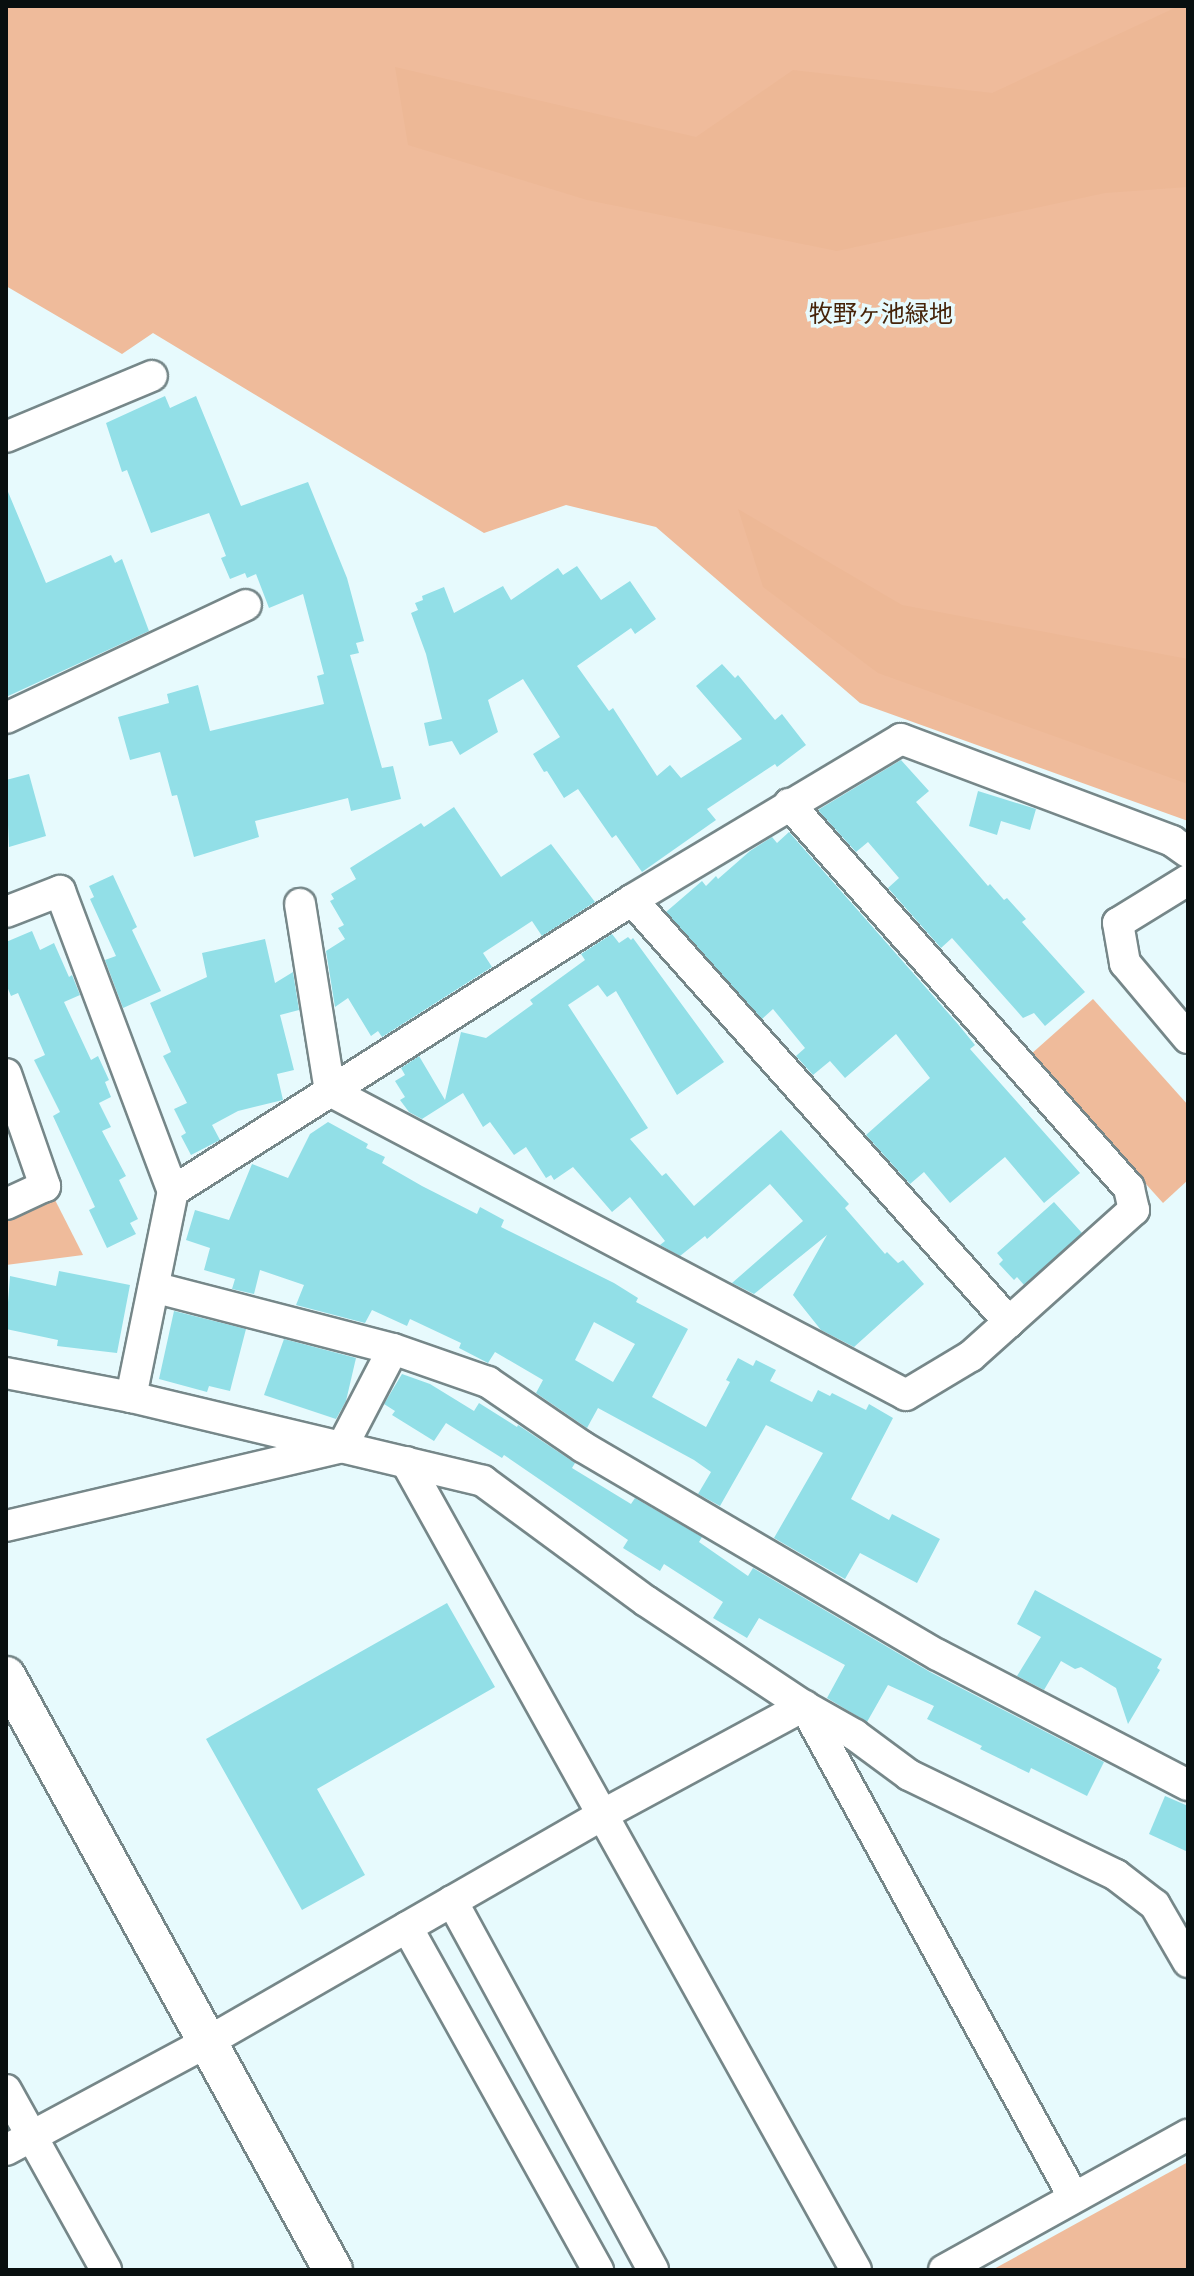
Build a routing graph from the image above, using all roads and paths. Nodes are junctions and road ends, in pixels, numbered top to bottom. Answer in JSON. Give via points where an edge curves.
{"nodes":[{"id":1,"x":152,"y":376,"type":"dead end"},
{"id":2,"x":6,"y":437,"type":"edge"},
{"id":3,"x":246,"y":605,"type":"dead end"},
{"id":4,"x":6,"y":718,"type":"edge"},
{"id":5,"x":789,"y":804,"type":"junction"},
{"id":6,"x":1188,"y":852,"type":"edge"},
{"id":7,"x":1188,"y":880,"type":"edge"},
{"id":8,"x":632,"y":900,"type":"junction"},
{"id":9,"x":300,"y":904,"type":"dead end"},
{"id":10,"x":6,"y":912,"type":"edge"},
{"id":11,"x":1188,"y":1038,"type":"edge"},
{"id":12,"x":7,"y":1078,"type":"edge"},
{"id":13,"x":330,"y":1091,"type":"junction"},
{"id":14,"x":173,"y":1191,"type":"junction"},
{"id":15,"x":6,"y":1204,"type":"edge"},
{"id":16,"x":154,"y":1287,"type":"junction"},
{"id":17,"x":1009,"y":1322,"type":"junction"},
{"id":18,"x":393,"y":1349,"type":"junction"},
{"id":19,"x":6,"y":1373,"type":"edge"},
{"id":20,"x":131,"y":1397,"type":"junction"},
{"id":21,"x":342,"y":1447,"type":"junction"},
{"id":22,"x":406,"y":1462,"type":"junction"},
{"id":23,"x":6,"y":1526,"type":"edge"},
{"id":24,"x":6,"y":1676,"type":"edge"},
{"id":25,"x":804,"y":1706,"type":"junction"},
{"id":26,"x":1188,"y":1785,"type":"edge"},
{"id":27,"x":602,"y":1815,"type":"junction"},
{"id":28,"x":452,"y":1901,"type":"junction"},
{"id":29,"x":407,"y":1927,"type":"junction"},
{"id":30,"x":1188,"y":1962,"type":"edge"},
{"id":31,"x":209,"y":2041,"type":"junction"},
{"id":32,"x":6,"y":2090,"type":"edge"},
{"id":33,"x":1188,"y":2135,"type":"edge"},
{"id":34,"x":19,"y":2143,"type":"edge"},
{"id":35,"x":1073,"y":2196,"type":"junction"},
{"id":36,"x":106,"y":2270,"type":"edge"},
{"id":37,"x":333,"y":2270,"type":"edge"},
{"id":38,"x":598,"y":2270,"type":"edge"},
{"id":39,"x":653,"y":2270,"type":"edge"},
{"id":40,"x":856,"y":2270,"type":"edge"},
{"id":41,"x":944,"y":2270,"type":"edge"}],
"edges":[{"from":1,"to":2,"type":"street"},
{"from":3,"to":4,"type":"street"},
{"from":5,"to":6,"type":"street","via":[[901,739],[1172,841]]},
{"from":5,"to":8,"type":"street"},
{"from":5,"to":17,"type":"street","via":[[1129,1188],[1134,1210]]},
{"from":7,"to":11,"type":"street","via":[[1118,923],[1125,963]]},
{"from":8,"to":13,"type":"street"},
{"from":8,"to":17,"type":"street"},
{"from":9,"to":13,"type":"street"},
{"from":10,"to":14,"type":"street","via":[[60,891]]},
{"from":12,"to":15,"type":"street","via":[[45,1186]]},
{"from":13,"to":14,"type":"street"},
{"from":13,"to":17,"type":"street","via":[[906,1395],[971,1356]]},
{"from":14,"to":16,"type":"street"},
{"from":16,"to":18,"type":"street"},
{"from":16,"to":20,"type":"street"},
{"from":18,"to":21,"type":"street"},
{"from":18,"to":26,"type":"street","via":[[488,1382],[583,1447],[938,1655]]},
{"from":19,"to":20,"type":"street"},
{"from":20,"to":21,"type":"street"},
{"from":21,"to":22,"type":"street"},
{"from":21,"to":23,"type":"street"},
{"from":22,"to":25,"type":"street","via":[[483,1481],[646,1601]]},
{"from":22,"to":27,"type":"street"},
{"from":24,"to":31,"type":"street"},
{"from":25,"to":27,"type":"street"},
{"from":25,"to":30,"type":"street","via":[[909,1775],[1116,1875],[1155,1905]]},
{"from":25,"to":35,"type":"street"},
{"from":27,"to":28,"type":"street"},
{"from":27,"to":40,"type":"street"},
{"from":28,"to":29,"type":"street"},
{"from":28,"to":39,"type":"street"},
{"from":29,"to":31,"type":"street"},
{"from":29,"to":38,"type":"street"},
{"from":31,"to":34,"type":"street"},
{"from":31,"to":37,"type":"street"},
{"from":32,"to":34,"type":"street"},
{"from":33,"to":35,"type":"street"},
{"from":34,"to":36,"type":"street"},
{"from":35,"to":41,"type":"street"}]}
